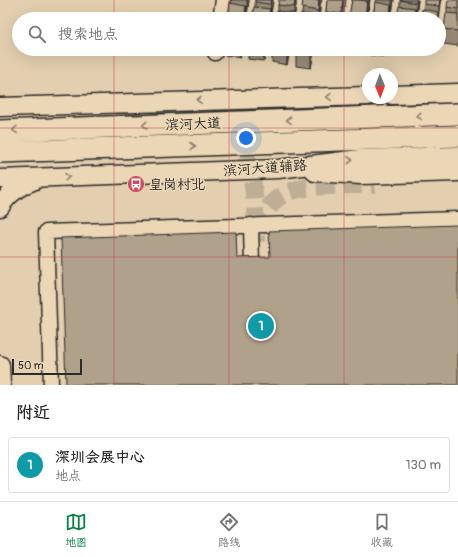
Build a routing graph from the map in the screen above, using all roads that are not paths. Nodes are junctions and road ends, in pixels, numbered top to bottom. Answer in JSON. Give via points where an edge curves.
{"nodes":[{"id":1,"x":223,"y":0,"type":"edge"},
{"id":2,"x":221,"y":12,"type":"edge"},
{"id":3,"x":458,"y":93,"type":"edge"},
{"id":4,"x":398,"y":95,"type":"edge"},
{"id":5,"x":362,"y":96,"type":"edge"},
{"id":6,"x":6,"y":105,"type":"edge"},
{"id":7,"x":109,"y":112,"type":"tunnel mouth"},
{"id":8,"x":458,"y":114,"type":"edge"},
{"id":9,"x":0,"y":116,"type":"edge"},
{"id":10,"x":0,"y":131,"type":"edge"},
{"id":11,"x":458,"y":136,"type":"edge"},
{"id":12,"x":0,"y":152,"type":"edge"},
{"id":13,"x":458,"y":156,"type":"edge"},
{"id":14,"x":278,"y":169,"type":"junction"},
{"id":15,"x":458,"y":172,"type":"edge"},
{"id":16,"x":40,"y":178,"type":"junction"},
{"id":17,"x":0,"y":179,"type":"edge"},
{"id":18,"x":458,"y":182,"type":"edge"},
{"id":19,"x":375,"y":184,"type":"tunnel mouth"},
{"id":20,"x":0,"y":206,"type":"edge"},
{"id":21,"x":458,"y":219,"type":"edge"},
{"id":22,"x":251,"y":225,"type":"junction"},
{"id":23,"x":252,"y":266,"type":"edge"},
{"id":24,"x":0,"y":365,"type":"edge"},
{"id":25,"x":1,"y":385,"type":"edge"},
{"id":26,"x":51,"y":385,"type":"edge"}],
"edges":[{"from":1,"to":2,"type":"lane"},
{"from":3,"to":4,"type":"main road"},
{"from":5,"to":6,"type":"main road","one_way":true},
{"from":7,"to":9,"type":"main road"},
{"from":8,"to":10,"type":"highway","name":"滨河大道","one_way":true},
{"from":12,"to":11,"type":"highway","name":"滨河大道","one_way":true},
{"from":14,"to":13,"type":"main road","name":"滨河大道辅路","one_way":true,"via":[[360,160]]},
{"from":14,"to":15,"type":"main road","via":[[361,175]]},
{"from":16,"to":14,"type":"main road","name":"滨河大道辅路","one_way":true},
{"from":16,"to":17,"type":"main road","name":"滨河大道辅路"},
{"from":16,"to":20,"type":"main road","via":[[15,190]]},
{"from":18,"to":19,"type":"main road"},
{"from":21,"to":22,"type":"lane"},
{"from":22,"to":23,"type":"lane"},
{"from":22,"to":26,"type":"lane","via":[[46,232]]},
{"from":24,"to":25,"type":"main road"}]}
